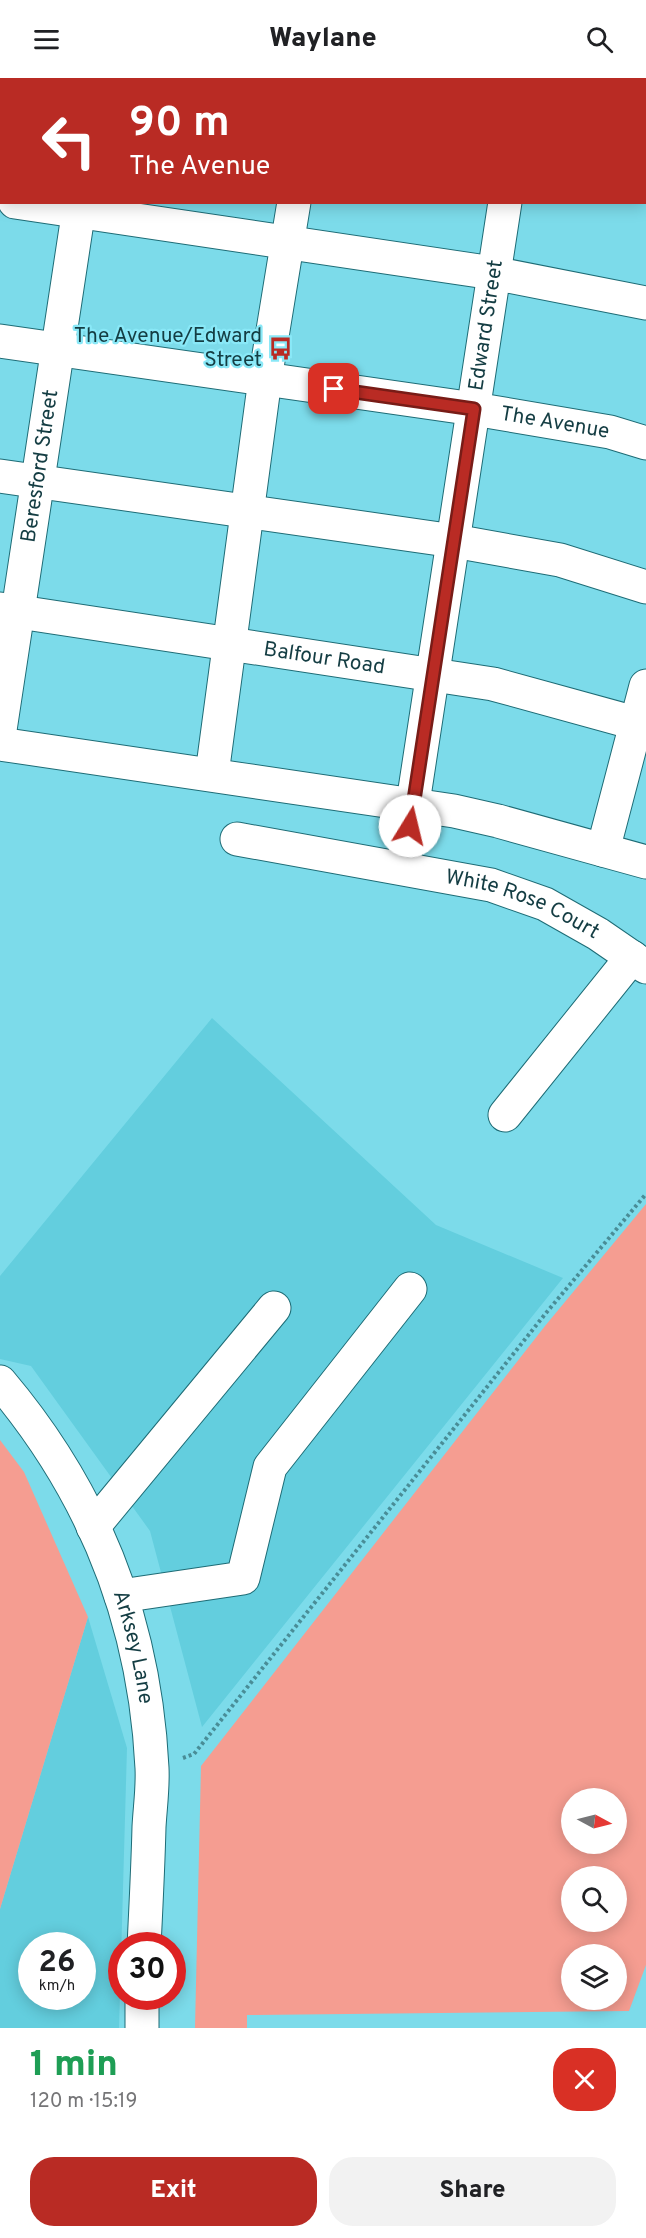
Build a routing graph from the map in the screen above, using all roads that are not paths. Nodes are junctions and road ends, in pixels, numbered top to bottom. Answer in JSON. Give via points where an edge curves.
{"nodes":[{"id":1,"x":41,"y":204,"type":"edge"},
{"id":2,"x":294,"y":204,"type":"edge"},
{"id":3,"x":505,"y":204,"type":"edge"},
{"id":4,"x":80,"y":207,"type":"edge"},
{"id":5,"x":289,"y":243,"type":"junction"},
{"id":6,"x":493,"y":273,"type":"junction"},
{"id":7,"x":646,"y":303,"type":"edge"},
{"id":8,"x":0,"y":341,"type":"edge"},
{"id":9,"x":58,"y":350,"type":"junction"},
{"id":10,"x":265,"y":379,"type":"junction"},
{"id":11,"x":474,"y":409,"type":"junction"},
{"id":12,"x":646,"y":443,"type":"edge"},
{"id":13,"x":0,"y":476,"type":"edge"},
{"id":14,"x":38,"y":482,"type":"junction"},
{"id":15,"x":248,"y":512,"type":"junction"},
{"id":16,"x":454,"y":541,"type":"junction"},
{"id":17,"x":646,"y":587,"type":"edge"},
{"id":18,"x":9,"y":611,"type":"edge"},
{"id":19,"x":230,"y":644,"type":"junction"},
{"id":20,"x":434,"y":675,"type":"junction"},
{"id":21,"x":646,"y":686,"type":"edge"},
{"id":22,"x":641,"y":724,"type":"edge"},
{"id":23,"x":0,"y":730,"type":"edge"},
{"id":24,"x":0,"y":744,"type":"edge"},
{"id":25,"x":212,"y":774,"type":"junction"},
{"id":26,"x":413,"y":805,"type":"junction"},
{"id":27,"x":237,"y":839,"type":"dead end"},
{"id":28,"x":603,"y":850,"type":"junction"},
{"id":29,"x":646,"y":862,"type":"edge"},
{"id":30,"x":403,"y":868,"type":"junction"},
{"id":31,"x":639,"y":962,"type":"edge"},
{"id":32,"x":505,"y":1115,"type":"dead end"},
{"id":33,"x":410,"y":1289,"type":"dead end"},
{"id":34,"x":274,"y":1308,"type":"dead end"},
{"id":35,"x":0,"y":1382,"type":"edge"},
{"id":36,"x":93,"y":1527,"type":"junction"},
{"id":37,"x":121,"y":1596,"type":"junction"},
{"id":38,"x":145,"y":1932,"type":"edge"},
{"id":39,"x":142,"y":2010,"type":"edge"},
{"id":40,"x":142,"y":2028,"type":"edge"}],
"edges":[{"from":1,"to":4,"type":"street"},
{"from":2,"to":5,"type":"street"},
{"from":3,"to":6,"type":"street","name":"Edward Street"},
{"from":4,"to":5,"type":"street"},
{"from":4,"to":9,"type":"street","name":"Beresford Street"},
{"from":5,"to":6,"type":"street"},
{"from":5,"to":10,"type":"street"},
{"from":6,"to":7,"type":"street"},
{"from":6,"to":11,"type":"street","name":"Edward Street"},
{"from":8,"to":9,"type":"street","name":"The Avenue"},
{"from":9,"to":10,"type":"street","name":"The Avenue"},
{"from":9,"to":14,"type":"street","name":"Beresford Street"},
{"from":10,"to":11,"type":"street","name":"The Avenue"},
{"from":10,"to":15,"type":"street"},
{"from":11,"to":12,"type":"street","name":"The Avenue","via":[[610,432]]},
{"from":11,"to":16,"type":"street","name":"Edward Street"},
{"from":13,"to":14,"type":"street"},
{"from":14,"to":15,"type":"street"},
{"from":14,"to":18,"type":"street","name":"Beresford Street"},
{"from":15,"to":16,"type":"street"},
{"from":15,"to":19,"type":"street"},
{"from":16,"to":17,"type":"street","via":[[560,561]]},
{"from":16,"to":20,"type":"street","name":"Edward Street"},
{"from":18,"to":19,"type":"street","name":"Balfour Road"},
{"from":18,"to":23,"type":"street","name":"Beresford Street"},
{"from":19,"to":20,"type":"street","name":"Balfour Road"},
{"from":19,"to":25,"type":"street"},
{"from":20,"to":22,"type":"street","name":"Balfour Road","via":[[493,684]]},
{"from":20,"to":26,"type":"street","name":"Edward Street"},
{"from":21,"to":22,"type":"street"},
{"from":22,"to":28,"type":"street"},
{"from":24,"to":25,"type":"street"},
{"from":25,"to":26,"type":"street"},
{"from":26,"to":28,"type":"street","via":[[498,821]]},
{"from":26,"to":30,"type":"street"},
{"from":27,"to":30,"type":"street","name":"White Rose Court"},
{"from":28,"to":29,"type":"street"},
{"from":30,"to":31,"type":"street","name":"White Rose Court","via":[[491,885],[545,904]]},
{"from":31,"to":32,"type":"street","name":"White Rose Court"},
{"from":33,"to":37,"type":"street","via":[[270,1467],[243,1578]]},
{"from":34,"to":36,"type":"street"},
{"from":35,"to":36,"type":"street","name":"Arksey Lane","via":[[29,1416],[60,1464]]},
{"from":36,"to":37,"type":"street","name":"Arksey Lane"},
{"from":37,"to":38,"type":"street","name":"Arksey Lane","via":[[147,1703],[152,1771]]},
{"from":39,"to":40,"type":"street"}]}
